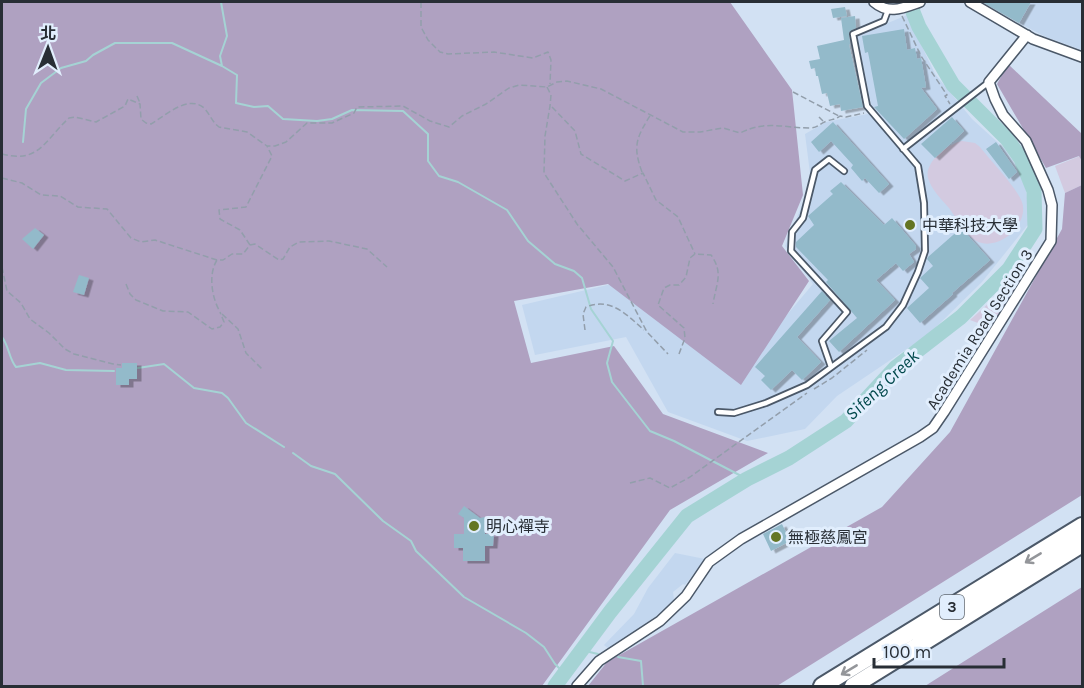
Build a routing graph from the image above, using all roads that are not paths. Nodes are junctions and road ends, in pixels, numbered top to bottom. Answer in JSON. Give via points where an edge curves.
{"nodes":[{"id":1,"x":874,"y":2,"type":"edge"},
{"id":2,"x":920,"y":2,"type":"edge"},
{"id":3,"x":970,"y":2,"type":"edge"},
{"id":4,"x":888,"y":10,"type":"junction"},
{"id":5,"x":1027,"y":35,"type":"junction"},
{"id":6,"x":1083,"y":57,"type":"edge"},
{"id":7,"x":989,"y":82,"type":"junction"},
{"id":8,"x":903,"y":149,"type":"junction"},
{"id":9,"x":844,"y":171,"type":"dead end"},
{"id":10,"x":831,"y":367,"type":"junction"},
{"id":11,"x":718,"y":412,"type":"dead end"},
{"id":12,"x":1083,"y":526,"type":"edge"},
{"id":13,"x":1083,"y":543,"type":"edge"},
{"id":14,"x":577,"y":687,"type":"edge"},
{"id":15,"x":822,"y":687,"type":"edge"},
{"id":16,"x":853,"y":687,"type":"edge"}],
"edges":[{"from":1,"to":4,"type":"street"},
{"from":2,"to":4,"type":"street"},
{"from":3,"to":5,"type":"street"},
{"from":4,"to":8,"type":"lane","via":[[884,21],[853,34],[868,108]]},
{"from":5,"to":6,"type":"street"},
{"from":5,"to":7,"type":"street"},
{"from":7,"to":8,"type":"lane"},
{"from":7,"to":14,"type":"street","name":"Academia Road Section 3","via":[[1003,115],[1026,141],[1048,190],[1052,205],[1051,241],[944,412],[933,428],[920,437],[717,556],[686,596],[660,621],[599,661]]},
{"from":8,"to":10,"type":"lane","via":[[918,166],[925,251],[893,320]]},
{"from":9,"to":10,"type":"lane","via":[[829,159],[815,170],[803,218],[792,232],[791,251],[847,312],[822,341]]},
{"from":10,"to":11,"type":"lane","via":[[807,385],[766,403],[734,413]]},
{"from":12,"to":15,"type":"highway","number":"3","one_way":true},
{"from":13,"to":16,"type":"highway","number":"3"}]}
